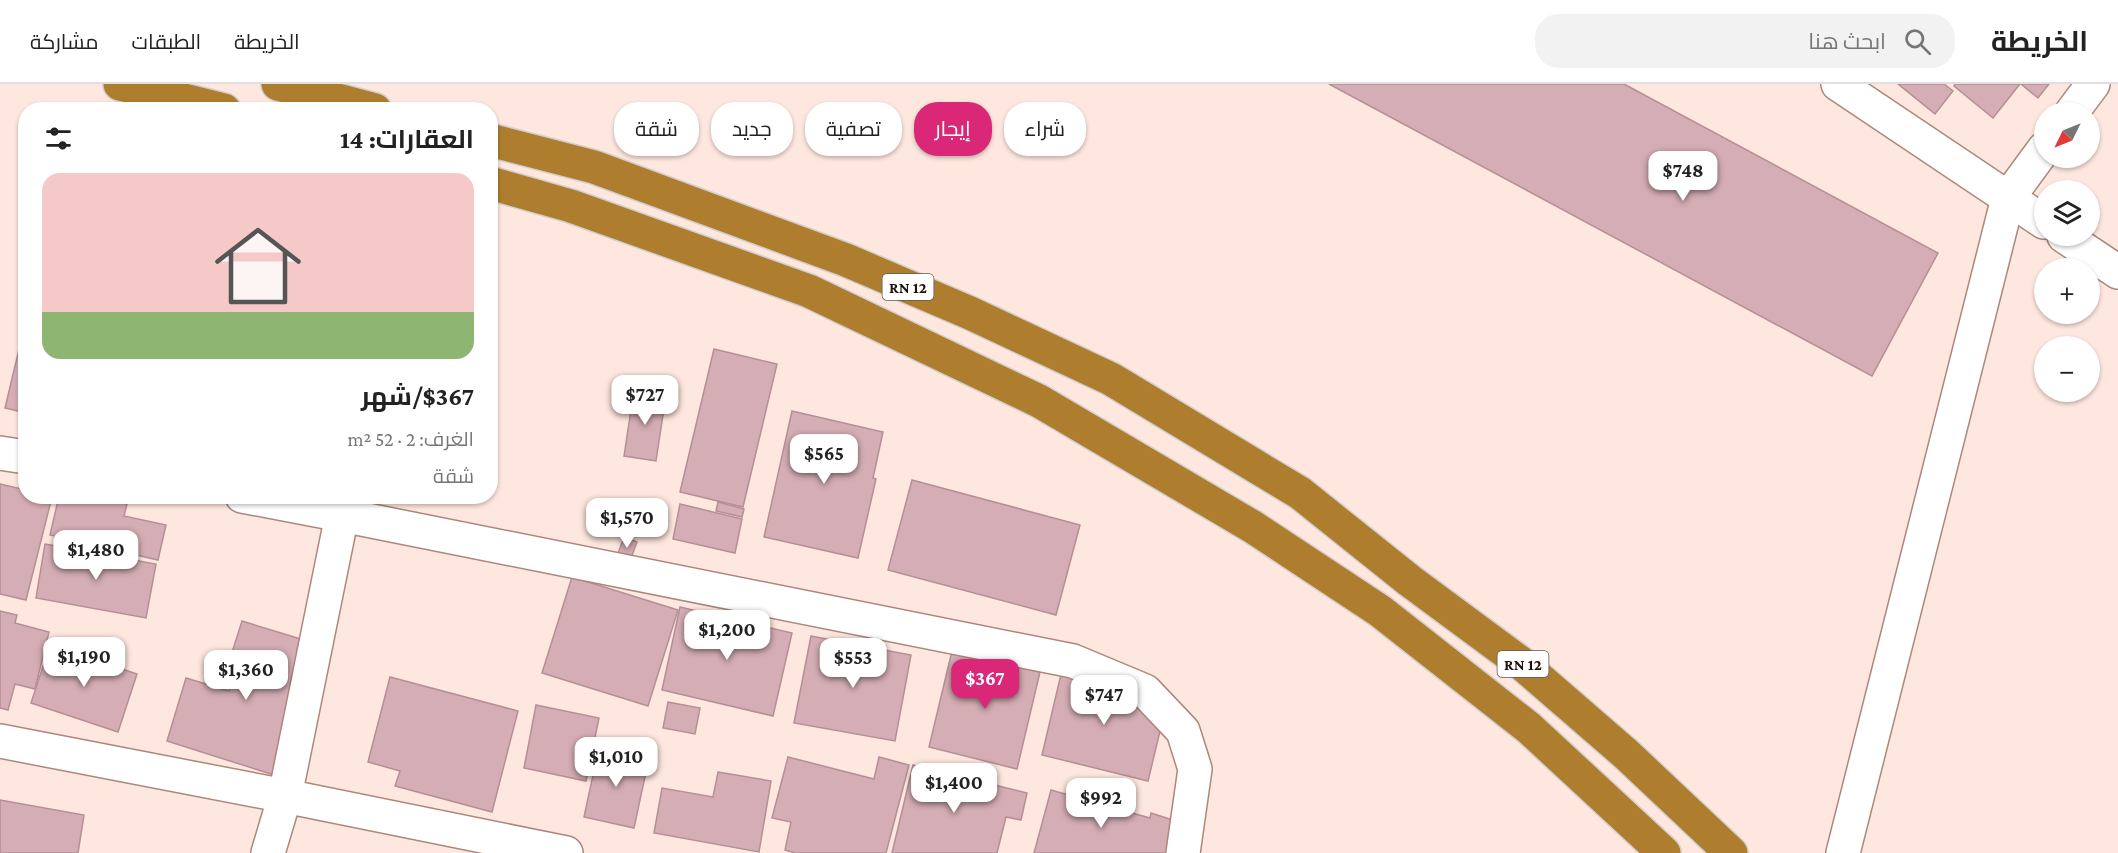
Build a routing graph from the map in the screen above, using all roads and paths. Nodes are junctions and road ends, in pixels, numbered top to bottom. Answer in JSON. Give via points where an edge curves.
{"nodes":[{"id":1,"x":120,"y":84,"type":"edge"},
{"id":2,"x":278,"y":84,"type":"edge"},
{"id":3,"x":1838,"y":84,"type":"edge"},
{"id":4,"x":2093,"y":84,"type":"edge"},
{"id":5,"x":192,"y":102,"type":"edge"},
{"id":6,"x":345,"y":102,"type":"edge"},
{"id":7,"x":2080,"y":102,"type":"edge"},
{"id":8,"x":498,"y":142,"type":"edge"},
{"id":9,"x":2034,"y":163,"type":"edge"},
{"id":10,"x":498,"y":185,"type":"edge"},
{"id":11,"x":2008,"y":198,"type":"junction"},
{"id":12,"x":2034,"y":215,"type":"edge"},
{"id":13,"x":2079,"y":246,"type":"edge"},
{"id":14,"x":2118,"y":272,"type":"edge"},
{"id":15,"x":0,"y":453,"type":"edge"},
{"id":16,"x":18,"y":456,"type":"edge"},
{"id":17,"x":284,"y":504,"type":"edge"},
{"id":18,"x":342,"y":515,"type":"junction"},
{"id":19,"x":0,"y":741,"type":"edge"},
{"id":20,"x":285,"y":796,"type":"junction"},
{"id":21,"x":268,"y":853,"type":"edge"},
{"id":22,"x":566,"y":853,"type":"edge"},
{"id":23,"x":1183,"y":853,"type":"edge"},
{"id":24,"x":1664,"y":853,"type":"edge"},
{"id":25,"x":1731,"y":853,"type":"edge"},
{"id":26,"x":1843,"y":853,"type":"edge"}],
"edges":[{"from":1,"to":5,"type":"highway"},
{"from":2,"to":6,"type":"highway"},
{"from":3,"to":11,"type":"street"},
{"from":4,"to":7,"type":"street"},
{"from":8,"to":25,"type":"highway","number":"RN 12","via":[[594,167],[846,260],[1111,379],[1300,493],[1521,663]]},
{"from":9,"to":11,"type":"street"},
{"from":10,"to":24,"type":"highway","via":[[571,206],[809,291],[1039,401],[1253,527],[1380,611],[1529,728]]},
{"from":11,"to":12,"type":"street"},
{"from":11,"to":26,"type":"street"},
{"from":13,"to":14,"type":"street"},
{"from":15,"to":16,"type":"street"},
{"from":17,"to":18,"type":"street"},
{"from":18,"to":20,"type":"street"},
{"from":18,"to":23,"type":"street","via":[[1073,661],[1145,691],[1183,731],[1195,770]]},
{"from":19,"to":20,"type":"street"},
{"from":20,"to":21,"type":"street"},
{"from":20,"to":22,"type":"street"}]}
